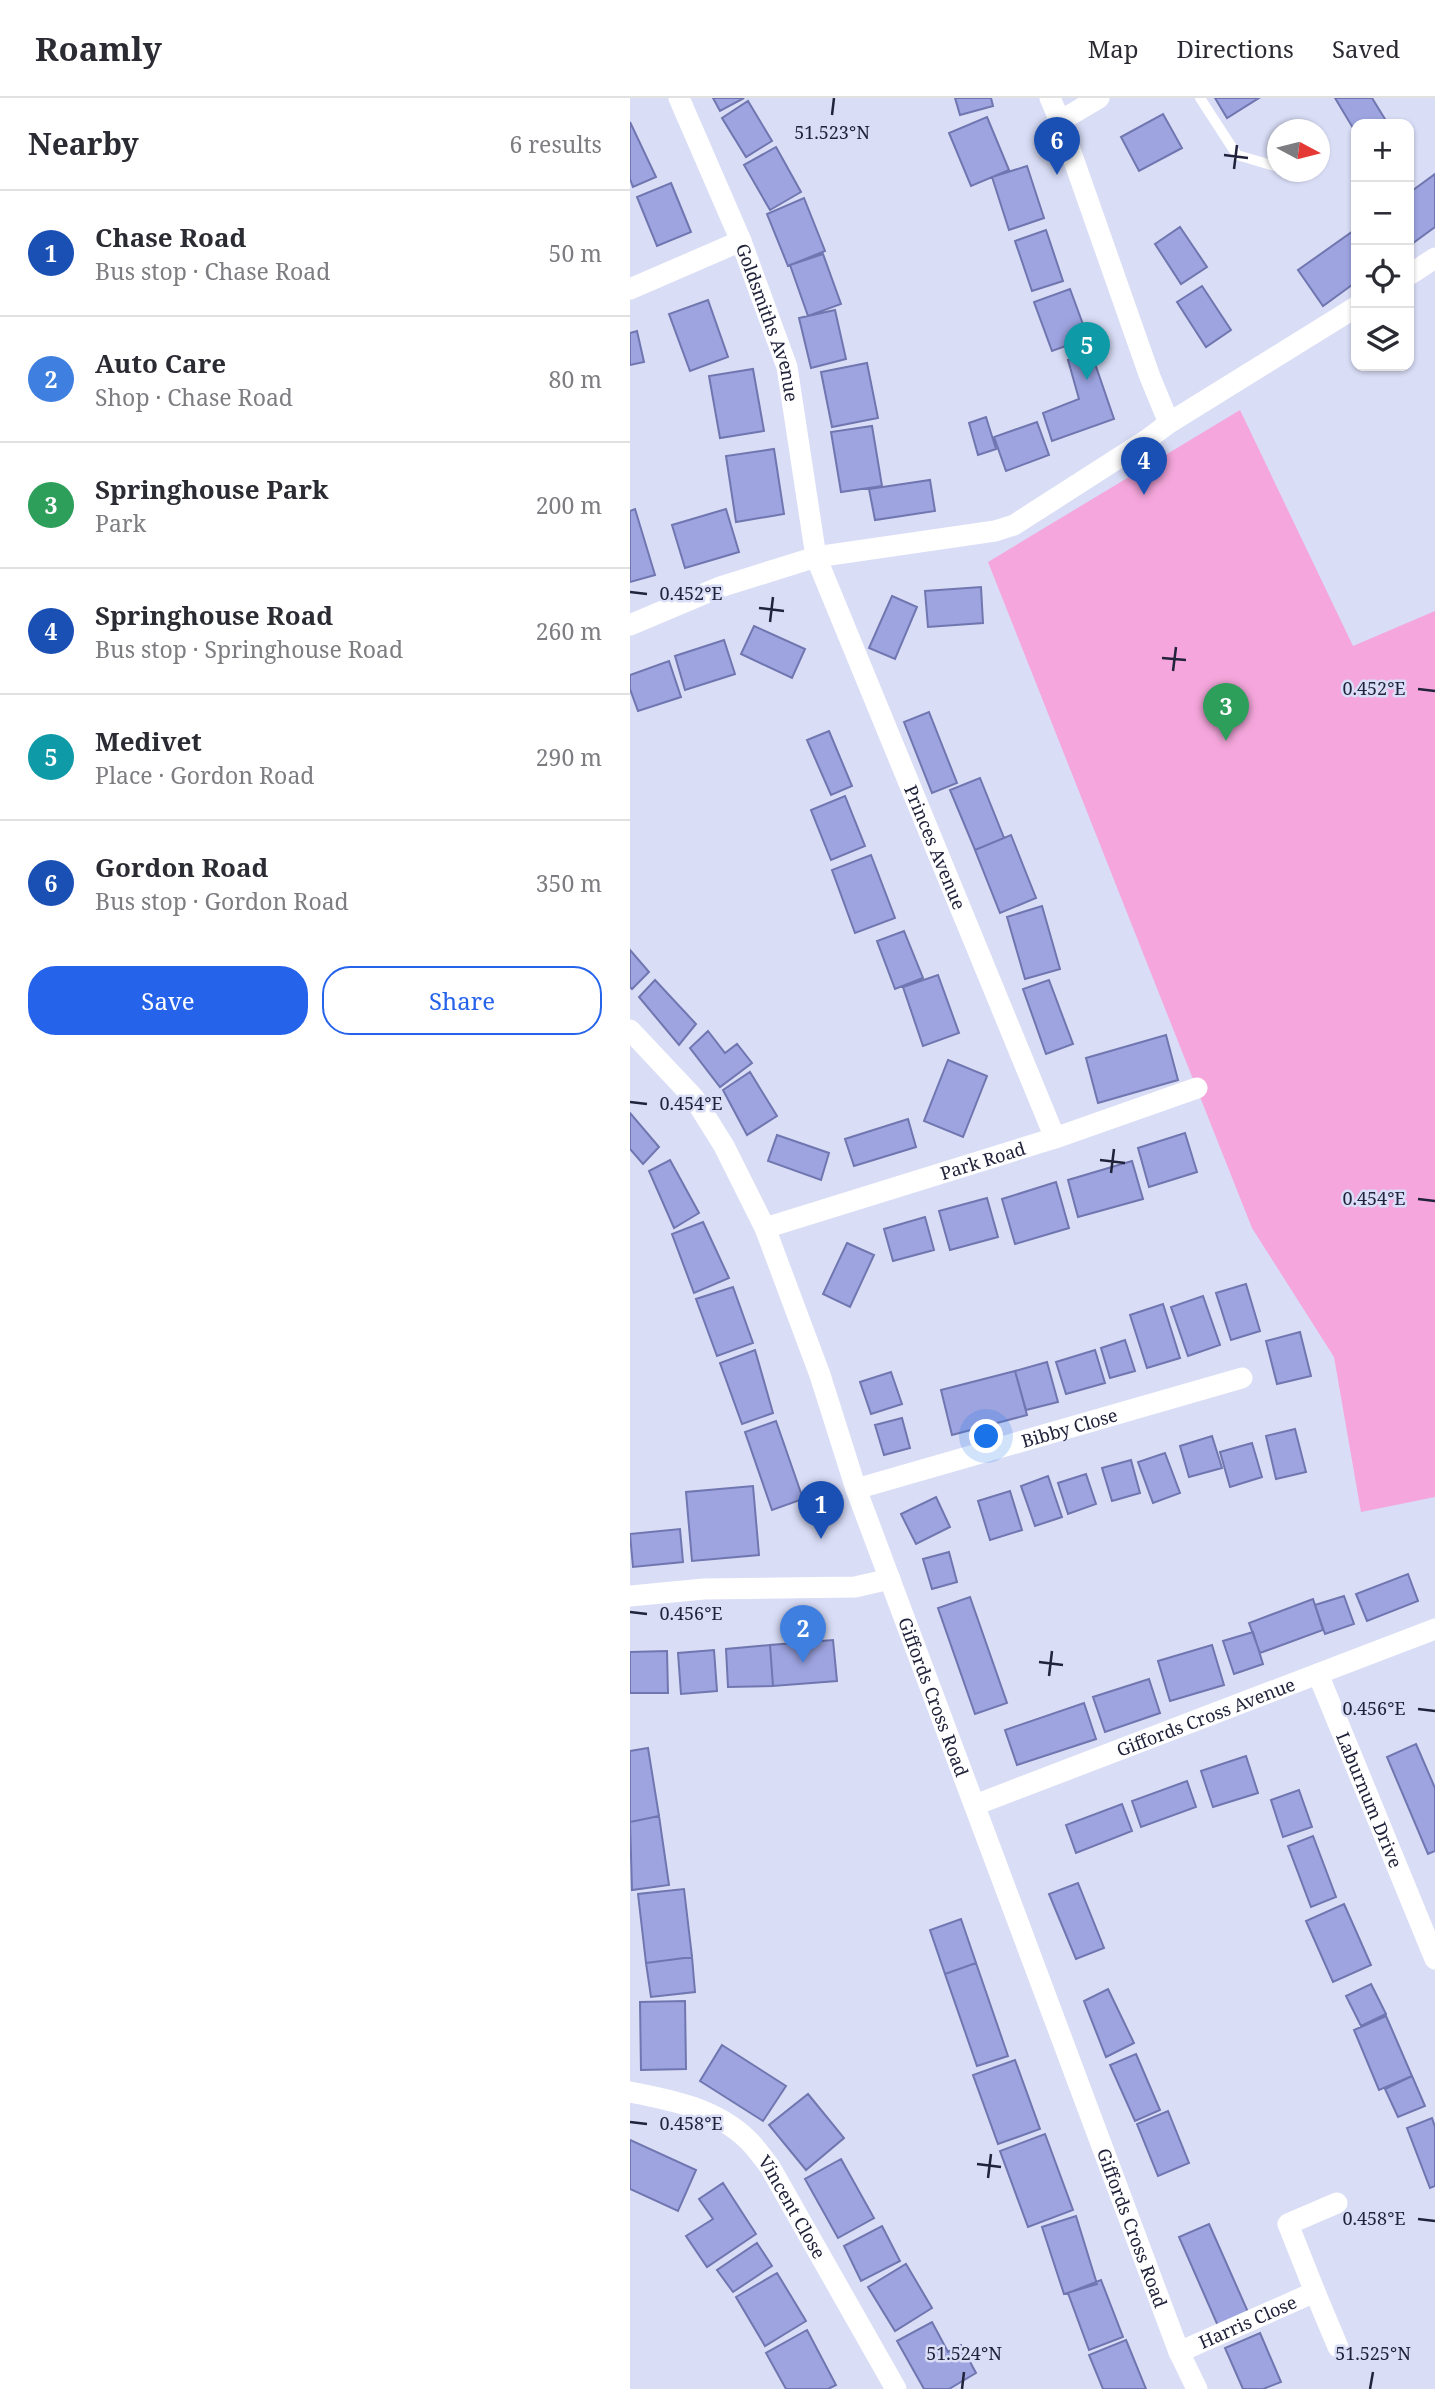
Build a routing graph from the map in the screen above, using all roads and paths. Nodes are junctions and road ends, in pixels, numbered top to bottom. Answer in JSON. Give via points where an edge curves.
{"nodes":[{"id":1,"x":679,"y":98,"type":"edge"},
{"id":2,"x":1050,"y":98,"type":"edge"},
{"id":3,"x":1099,"y":98,"type":"edge"},
{"id":4,"x":1200,"y":98,"type":"edge"},
{"id":5,"x":1060,"y":121,"type":"junction"},
{"id":6,"x":1267,"y":164,"type":"edge"},
{"id":7,"x":741,"y":241,"type":"junction"},
{"id":8,"x":1435,"y":258,"type":"edge"},
{"id":9,"x":1414,"y":272,"type":"edge"},
{"id":10,"x":630,"y":289,"type":"edge"},
{"id":11,"x":1354,"y":308,"type":"edge"},
{"id":12,"x":1169,"y":423,"type":"junction"},
{"id":13,"x":816,"y":557,"type":"junction"},
{"id":14,"x":630,"y":625,"type":"edge"},
{"id":15,"x":630,"y":1030,"type":"edge"},
{"id":16,"x":1197,"y":1088,"type":"dead end"},
{"id":17,"x":1055,"y":1138,"type":"junction"},
{"id":18,"x":765,"y":1228,"type":"junction"},
{"id":19,"x":1242,"y":1378,"type":"dead end"},
{"id":20,"x":856,"y":1489,"type":"junction"},
{"id":21,"x":890,"y":1579,"type":"junction"},
{"id":22,"x":630,"y":1596,"type":"edge"},
{"id":23,"x":1435,"y":1629,"type":"edge"},
{"id":24,"x":1318,"y":1674,"type":"junction"},
{"id":25,"x":975,"y":1805,"type":"junction"},
{"id":26,"x":1428,"y":1923,"type":"edge"},
{"id":27,"x":1435,"y":1959,"type":"edge"},
{"id":28,"x":630,"y":2092,"type":"edge"},
{"id":29,"x":1337,"y":2203,"type":"dead end"},
{"id":30,"x":1315,"y":2292,"type":"junction"},
{"id":31,"x":1338,"y":2347,"type":"dead end"},
{"id":32,"x":1179,"y":2352,"type":"junction"},
{"id":33,"x":896,"y":2389,"type":"edge"},
{"id":34,"x":1197,"y":2389,"type":"edge"}],
"edges":[{"from":1,"to":7,"type":"street","name":"Goldsmiths Avenue"},
{"from":2,"to":5,"type":"street"},
{"from":3,"to":5,"type":"street"},
{"from":4,"to":6,"type":"lane","via":[[1237,155]]},
{"from":5,"to":12,"type":"street"},
{"from":7,"to":10,"type":"street"},
{"from":7,"to":13,"type":"street","name":"Goldsmiths Avenue","via":[[787,367]]},
{"from":8,"to":9,"type":"street"},
{"from":11,"to":12,"type":"street"},
{"from":12,"to":13,"type":"street","via":[[1014,525]]},
{"from":13,"to":14,"type":"street","via":[[720,587]]},
{"from":13,"to":17,"type":"street","name":"Princes Avenue"},
{"from":15,"to":18,"type":"street","name":"Giffords Cross Road","via":[[694,1098]]},
{"from":16,"to":17,"type":"street","name":"Park Road"},
{"from":17,"to":18,"type":"street","name":"Park Road"},
{"from":18,"to":20,"type":"street","name":"Giffords Cross Road","via":[[820,1375]]},
{"from":19,"to":20,"type":"street","name":"Bibby Close"},
{"from":20,"to":21,"type":"street","name":"Giffords Cross Road"},
{"from":21,"to":22,"type":"street","via":[[855,1587],[704,1589]]},
{"from":21,"to":25,"type":"street","name":"Giffords Cross Road"},
{"from":23,"to":24,"type":"street","name":"Giffords Cross Avenue"},
{"from":24,"to":25,"type":"street","name":"Giffords Cross Avenue"},
{"from":24,"to":26,"type":"street","name":"Laburnum Drive"},
{"from":25,"to":32,"type":"street","name":"Giffords Cross Road"},
{"from":26,"to":27,"type":"street","name":"Laburnum Drive"},
{"from":28,"to":33,"type":"street","name":"Vincent Close","via":[[704,2110],[749,2141],[770,2167]]},
{"from":29,"to":30,"type":"street","name":"Harris Close","via":[[1288,2224]]},
{"from":30,"to":31,"type":"street","name":"Harris Close"},
{"from":30,"to":32,"type":"street","name":"Harris Close"},
{"from":32,"to":34,"type":"street","name":"Giffords Cross Road"}]}
